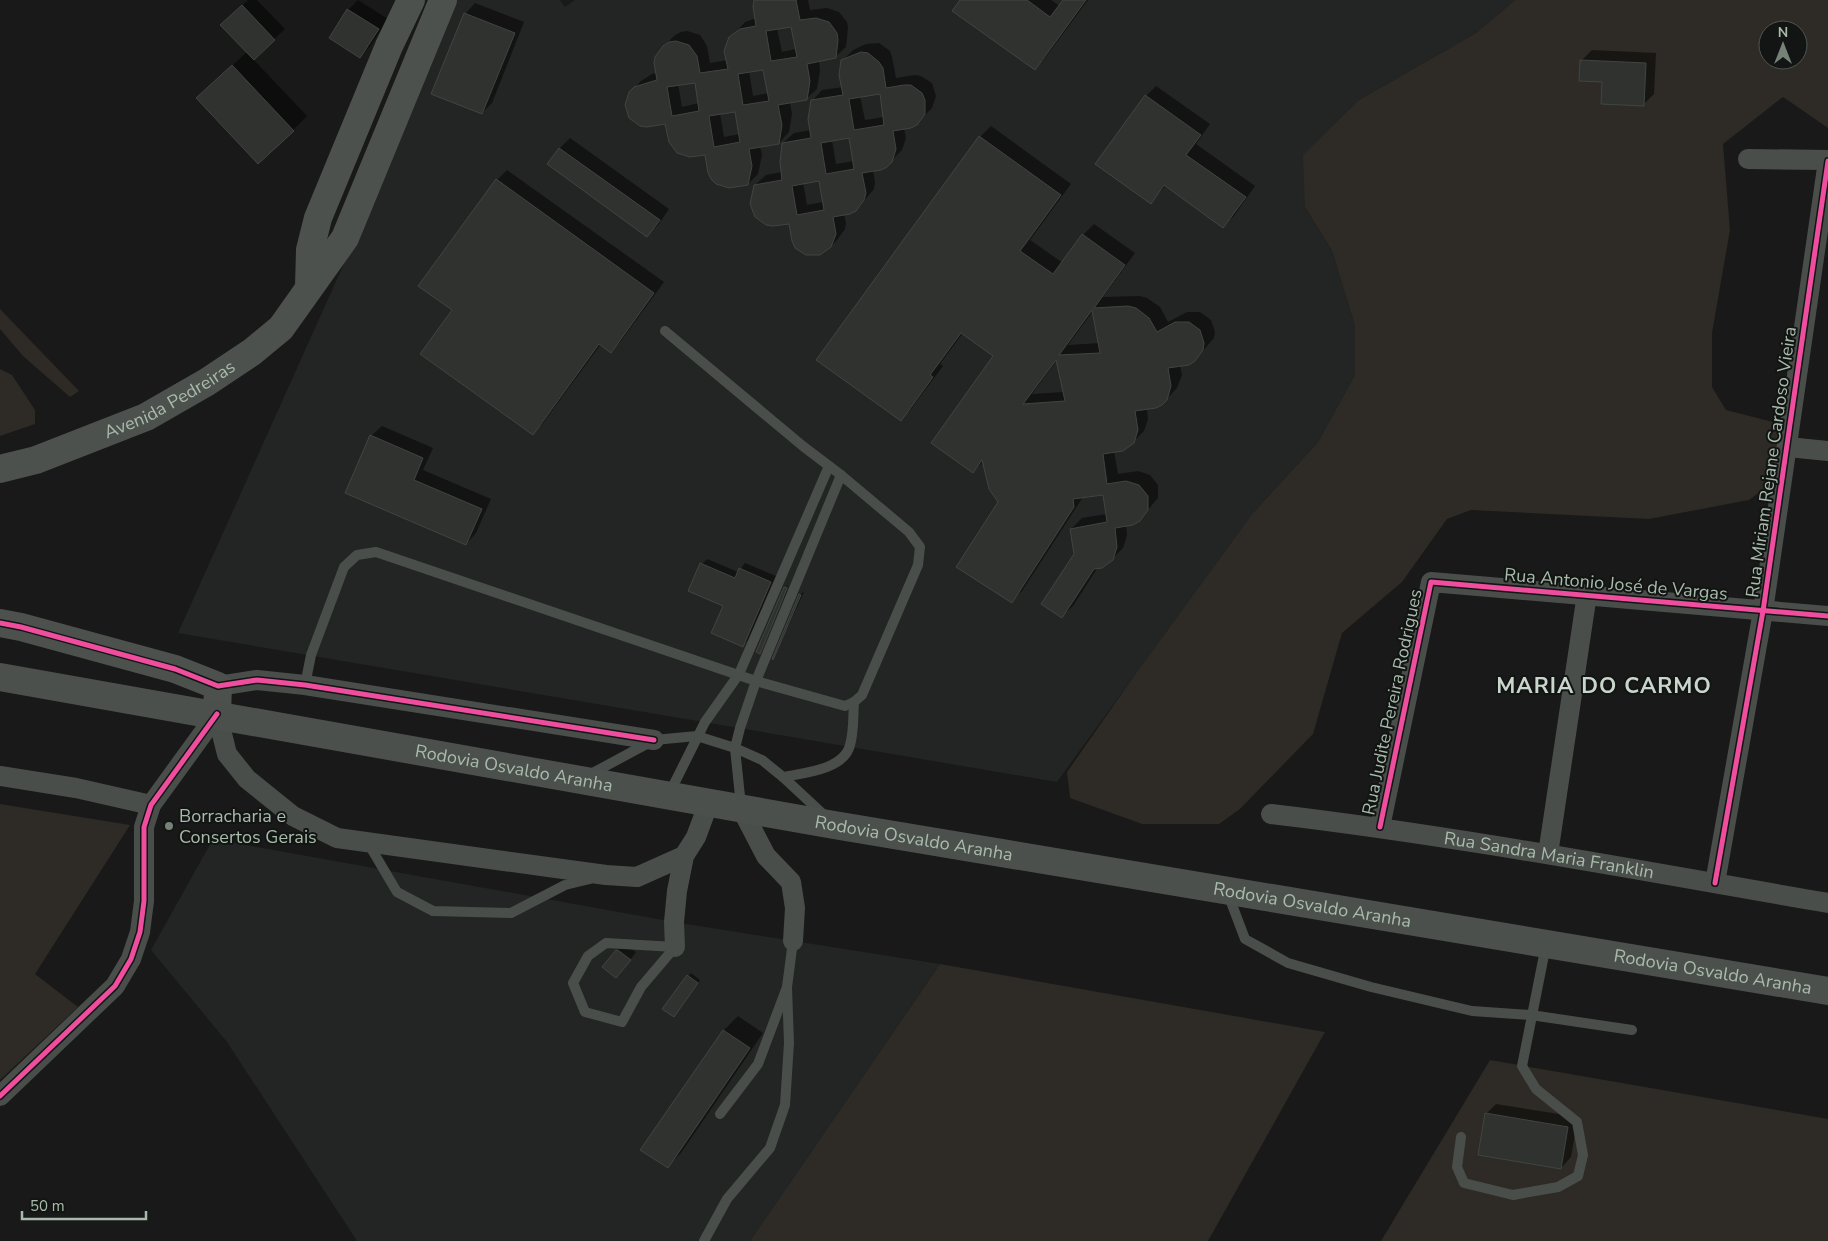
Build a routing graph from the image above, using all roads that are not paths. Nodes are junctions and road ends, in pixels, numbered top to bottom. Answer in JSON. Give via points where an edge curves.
{"nodes":[{"id":1,"x":411,"y":0,"type":"edge"},
{"id":2,"x":443,"y":0,"type":"edge"},
{"id":3,"x":346,"y":150,"type":"junction"},
{"id":4,"x":1748,"y":160,"type":"dead end"},
{"id":5,"x":1828,"y":160,"type":"edge"},
{"id":6,"x":376,"y":161,"type":"junction"},
{"id":7,"x":309,"y":287,"type":"junction"},
{"id":8,"x":666,"y":331,"type":"dead end"},
{"id":9,"x":1788,"y":448,"type":"junction"},
{"id":10,"x":1828,"y":451,"type":"edge"},
{"id":11,"x":829,"y":466,"type":"junction"},
{"id":12,"x":0,"y":470,"type":"edge"},
{"id":13,"x":841,"y":475,"type":"junction"},
{"id":14,"x":1431,"y":582,"type":"joint"},
{"id":15,"x":1587,"y":594,"type":"junction"},
{"id":16,"x":1763,"y":611,"type":"junction"},
{"id":17,"x":1828,"y":616,"type":"edge"},
{"id":18,"x":0,"y":622,"type":"edge"},
{"id":19,"x":739,"y":674,"type":"junction"},
{"id":20,"x":0,"y":677,"type":"edge"},
{"id":21,"x":756,"y":681,"type":"junction"},
{"id":22,"x":305,"y":685,"type":"junction"},
{"id":23,"x":218,"y":686,"type":"junction"},
{"id":24,"x":854,"y":702,"type":"junction"},
{"id":25,"x":217,"y":714,"type":"junction"},
{"id":26,"x":697,"y":736,"type":"junction"},
{"id":27,"x":654,"y":740,"type":"junction"},
{"id":28,"x":735,"y":748,"type":"junction"},
{"id":29,"x":0,"y":776,"type":"edge"},
{"id":30,"x":783,"y":777,"type":"junction"},
{"id":31,"x":582,"y":779,"type":"junction"},
{"id":32,"x":668,"y":795,"type":"junction"},
{"id":33,"x":709,"y":802,"type":"junction"},
{"id":34,"x":151,"y":804,"type":"junction"},
{"id":35,"x":741,"y":808,"type":"junction"},
{"id":36,"x":1271,"y":814,"type":"dead end"},
{"id":37,"x":834,"y":825,"type":"junction"},
{"id":38,"x":1380,"y":827,"type":"junction"},
{"id":39,"x":368,"y":842,"type":"junction"},
{"id":40,"x":1548,"y":854,"type":"junction"},
{"id":41,"x":684,"y":856,"type":"junction"},
{"id":42,"x":606,"y":875,"type":"junction"},
{"id":43,"x":1715,"y":883,"type":"junction"},
{"id":44,"x":1227,"y":891,"type":"junction"},
{"id":45,"x":1828,"y":903,"type":"edge"},
{"id":46,"x":793,"y":941,"type":"joint"},
{"id":47,"x":1546,"y":944,"type":"junction"},
{"id":48,"x":674,"y":947,"type":"junction"},
{"id":49,"x":787,"y":987,"type":"junction"},
{"id":50,"x":1828,"y":991,"type":"edge"},
{"id":51,"x":1531,"y":1015,"type":"junction"},
{"id":52,"x":1632,"y":1030,"type":"dead end"},
{"id":53,"x":0,"y":1096,"type":"edge"},
{"id":54,"x":720,"y":1114,"type":"dead end"},
{"id":55,"x":1461,"y":1137,"type":"dead end"},
{"id":56,"x":704,"y":1241,"type":"edge"}],
"edges":[{"from":1,"to":3,"type":"main road"},
{"from":2,"to":6,"type":"main road","name":"Avenida Pedreiras"},
{"from":3,"to":6,"type":"main road"},
{"from":3,"to":7,"type":"main road","via":[[318,218],[310,250]]},
{"from":4,"to":5,"type":"street"},
{"from":5,"to":9,"type":"street","name":"Rua Miriam Rejane Cardoso Vieira"},
{"from":6,"to":7,"type":"main road","name":"Avenida Pedreiras","via":[[345,238]]},
{"from":7,"to":12,"type":"main road","name":"Avenida Pedreiras","via":[[281,328],[207,382],[146,417],[36,460]]},
{"from":8,"to":11,"type":"lane"},
{"from":9,"to":10,"type":"street"},
{"from":9,"to":16,"type":"street","name":"Rua Miriam Rejane Cardoso Vieira"},
{"from":11,"to":13,"type":"lane"},
{"from":11,"to":19,"type":"lane"},
{"from":13,"to":21,"type":"lane"},
{"from":13,"to":24,"type":"lane","via":[[909,532],[920,547],[918,566],[862,695]]},
{"from":14,"to":15,"type":"street","name":"Rua Antonio José de Vargas"},
{"from":14,"to":38,"type":"street","name":"Rua Judite Pereira Rodrigues"},
{"from":15,"to":16,"type":"street","name":"Rua Antonio José de Vargas"},
{"from":15,"to":40,"type":"street"},
{"from":16,"to":17,"type":"street","name":"Rua Antonio José de Vargas"},
{"from":16,"to":43,"type":"street","name":"Rua Miriam Rejane Cardoso Vieira"},
{"from":18,"to":23,"type":"main road","via":[[175,670]]},
{"from":19,"to":21,"type":"lane"},
{"from":19,"to":22,"type":"lane","via":[[376,552],[357,555],[344,567],[311,656]]},
{"from":19,"to":26,"type":"lane"},
{"from":20,"to":25,"type":"highway","name":"Rodovia Osvaldo Aranha"},
{"from":21,"to":24,"type":"lane","via":[[845,706]]},
{"from":21,"to":28,"type":"lane"},
{"from":22,"to":23,"type":"street","via":[[257,680]]},
{"from":22,"to":27,"type":"street"},
{"from":23,"to":25,"type":"main road"},
{"from":24,"to":30,"type":"lane","via":[[850,746],[845,756],[821,770]]},
{"from":25,"to":31,"type":"highway","name":"Rodovia Osvaldo Aranha"},
{"from":25,"to":34,"type":"street"},
{"from":25,"to":39,"type":"street","via":[[227,754],[247,779],[293,816],[337,838]]},
{"from":26,"to":27,"type":"lane"},
{"from":26,"to":28,"type":"lane"},
{"from":26,"to":32,"type":"lane"},
{"from":27,"to":31,"type":"lane"},
{"from":28,"to":30,"type":"lane","via":[[762,760]]},
{"from":28,"to":35,"type":"lane"},
{"from":29,"to":34,"type":"street"},
{"from":30,"to":37,"type":"lane"},
{"from":31,"to":32,"type":"highway","name":"Rodovia Osvaldo Aranha"},
{"from":32,"to":33,"type":"highway","name":"Rodovia Osvaldo Aranha"},
{"from":33,"to":35,"type":"highway","name":"Rodovia Osvaldo Aranha"},
{"from":33,"to":41,"type":"street","via":[[696,837]]},
{"from":34,"to":53,"type":"street","via":[[144,827],[144,900],[140,932],[131,959],[115,986]]},
{"from":35,"to":37,"type":"highway","name":"Rodovia Osvaldo Aranha"},
{"from":35,"to":46,"type":"street","via":[[766,856],[791,882],[795,908]]},
{"from":36,"to":38,"type":"street","name":"Rua Sandra Maria Franklin"},
{"from":37,"to":44,"type":"highway","name":"Rodovia Osvaldo Aranha"},
{"from":38,"to":40,"type":"street","name":"Rua Sandra Maria Franklin"},
{"from":39,"to":42,"type":"street"},
{"from":39,"to":42,"type":"lane","via":[[396,892],[434,911],[511,913],[565,885]]},
{"from":40,"to":43,"type":"street","name":"Rua Sandra Maria Franklin"},
{"from":41,"to":42,"type":"street","via":[[637,877]]},
{"from":41,"to":48,"type":"street","via":[[677,891]]},
{"from":43,"to":45,"type":"street","name":"Rua Sandra Maria Franklin"},
{"from":44,"to":47,"type":"highway","name":"Rodovia Osvaldo Aranha"},
{"from":44,"to":51,"type":"lane","via":[[1245,939],[1288,963],[1371,988],[1472,1011]]},
{"from":46,"to":49,"type":"lane"},
{"from":47,"to":50,"type":"highway","name":"Rodovia Osvaldo Aranha"},
{"from":47,"to":51,"type":"lane"},
{"from":48,"to":48,"type":"lane","via":[[641,987],[622,1022],[585,1012],[573,982],[588,956],[606,943]]},
{"from":49,"to":54,"type":"lane","via":[[758,1064]]},
{"from":49,"to":56,"type":"lane","via":[[789,1043],[785,1105],[770,1148],[727,1199]]},
{"from":51,"to":52,"type":"lane"},
{"from":51,"to":55,"type":"lane","via":[[1522,1066],[1536,1089],[1576,1122],[1583,1155],[1578,1176],[1558,1187],[1514,1196],[1464,1183],[1457,1167]]}]}
